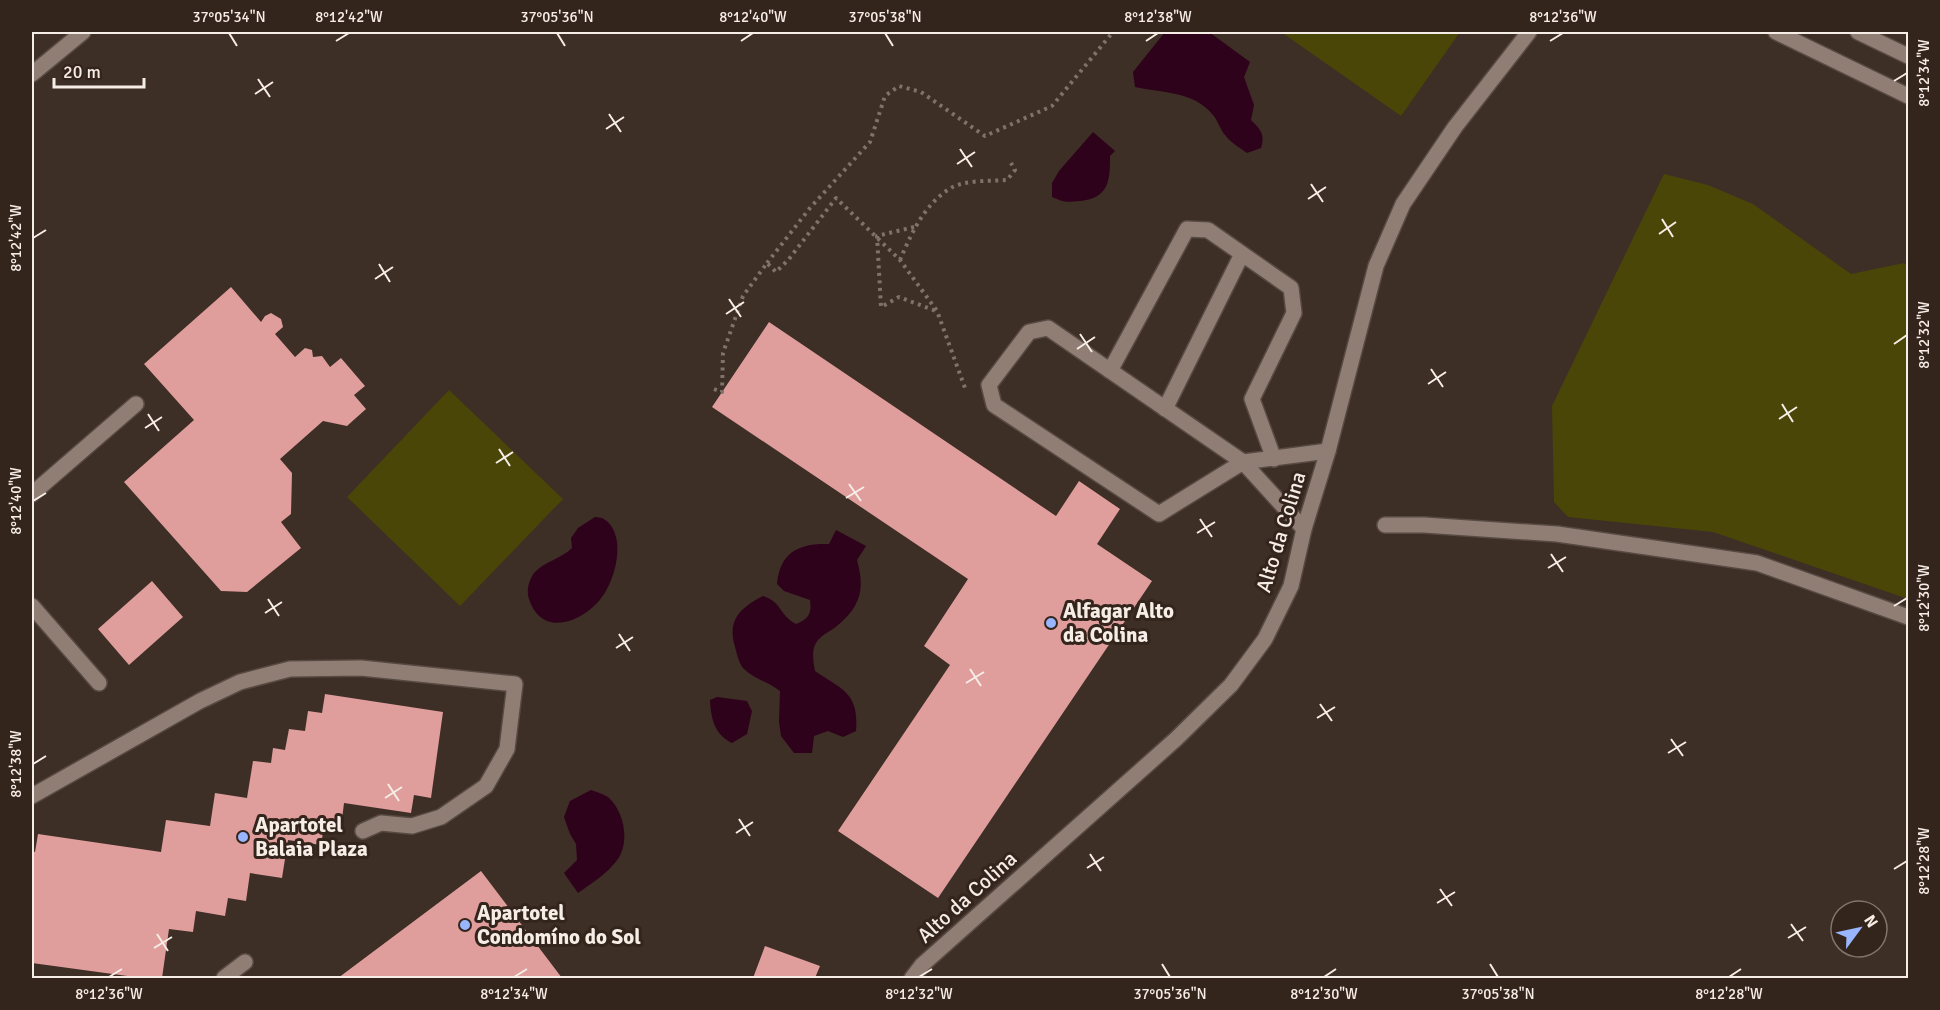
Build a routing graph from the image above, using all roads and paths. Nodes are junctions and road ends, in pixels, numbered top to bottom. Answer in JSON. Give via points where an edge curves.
{"nodes":[{"id":1,"x":83,"y":32,"type":"edge"},
{"id":2,"x":1113,"y":32,"type":"edge"},
{"id":3,"x":1529,"y":32,"type":"edge"},
{"id":4,"x":1776,"y":32,"type":"edge"},
{"id":5,"x":1858,"y":32,"type":"edge"},
{"id":6,"x":1908,"y":56,"type":"edge"},
{"id":7,"x":32,"y":74,"type":"edge"},
{"id":8,"x":1908,"y":96,"type":"edge"},
{"id":9,"x":1011,"y":163,"type":"dead end"},
{"id":10,"x":914,"y":227,"type":"junction"},
{"id":11,"x":877,"y":236,"type":"junction"},
{"id":12,"x":1242,"y":254,"type":"junction"},
{"id":13,"x":900,"y":260,"type":"junction"},
{"id":14,"x":767,"y":263,"type":"junction"},
{"id":15,"x":937,"y":311,"type":"junction"},
{"id":16,"x":1110,"y":371,"type":"junction"},
{"id":17,"x":714,"y":389,"type":"dead end"},
{"id":18,"x":965,"y":389,"type":"dead end"},
{"id":19,"x":136,"y":404,"type":"dead end"},
{"id":20,"x":1165,"y":408,"type":"junction"},
{"id":21,"x":1328,"y":451,"type":"junction"},
{"id":22,"x":1274,"y":459,"type":"junction"},
{"id":23,"x":1243,"y":462,"type":"junction"},
{"id":24,"x":32,"y":494,"type":"edge"},
{"id":25,"x":1385,"y":525,"type":"dead end"},
{"id":26,"x":1304,"y":529,"type":"junction"},
{"id":27,"x":32,"y":606,"type":"edge"},
{"id":28,"x":1908,"y":617,"type":"edge"},
{"id":29,"x":99,"y":683,"type":"dead end"},
{"id":30,"x":32,"y":796,"type":"edge"},
{"id":31,"x":363,"y":831,"type":"dead end"},
{"id":32,"x":245,"y":962,"type":"dead end"},
{"id":33,"x":224,"y":978,"type":"edge"},
{"id":34,"x":912,"y":978,"type":"edge"}],
"edges":[{"from":1,"to":7,"type":"street"},
{"from":2,"to":14,"type":"path","via":[[1052,106],[985,136],[921,92],[899,86],[885,96],[870,142]]},
{"from":3,"to":21,"type":"street","name":"Alto da Colina","via":[[1455,127],[1403,204],[1376,266]]},
{"from":4,"to":8,"type":"street"},
{"from":5,"to":6,"type":"street"},
{"from":9,"to":10,"type":"path","via":[[1015,170],[1007,180],[951,188]]},
{"from":10,"to":11,"type":"path"},
{"from":10,"to":13,"type":"path"},
{"from":11,"to":13,"type":"path"},
{"from":11,"to":14,"type":"path","via":[[836,198],[776,272]]},
{"from":11,"to":15,"type":"path","via":[[881,307],[899,297]]},
{"from":12,"to":16,"type":"street","via":[[1208,230],[1187,229]]},
{"from":12,"to":20,"type":"street"},
{"from":12,"to":22,"type":"street","via":[[1291,288],[1294,312],[1252,399]]},
{"from":13,"to":15,"type":"path"},
{"from":14,"to":17,"type":"path","via":[[743,296],[723,353],[722,392]]},
{"from":15,"to":18,"type":"path"},
{"from":16,"to":20,"type":"street"},
{"from":16,"to":23,"type":"street","via":[[1048,328],[1029,332],[989,385],[994,405],[1159,514]]},
{"from":19,"to":24,"type":"street"},
{"from":20,"to":23,"type":"street"},
{"from":21,"to":22,"type":"street"},
{"from":21,"to":26,"type":"street","name":"Alto da Colina"},
{"from":22,"to":23,"type":"street"},
{"from":23,"to":26,"type":"street"},
{"from":25,"to":28,"type":"street","via":[[1557,534],[1757,563]]},
{"from":26,"to":34,"type":"street","name":"Alto da Colina","via":[[1291,586],[1265,639],[1231,685]]},
{"from":27,"to":29,"type":"street"},
{"from":30,"to":31,"type":"street","via":[[200,701],[240,682],[290,669],[361,668],[515,684],[507,749],[486,786],[441,817],[412,826],[381,823]]},
{"from":32,"to":33,"type":"street"}]}
